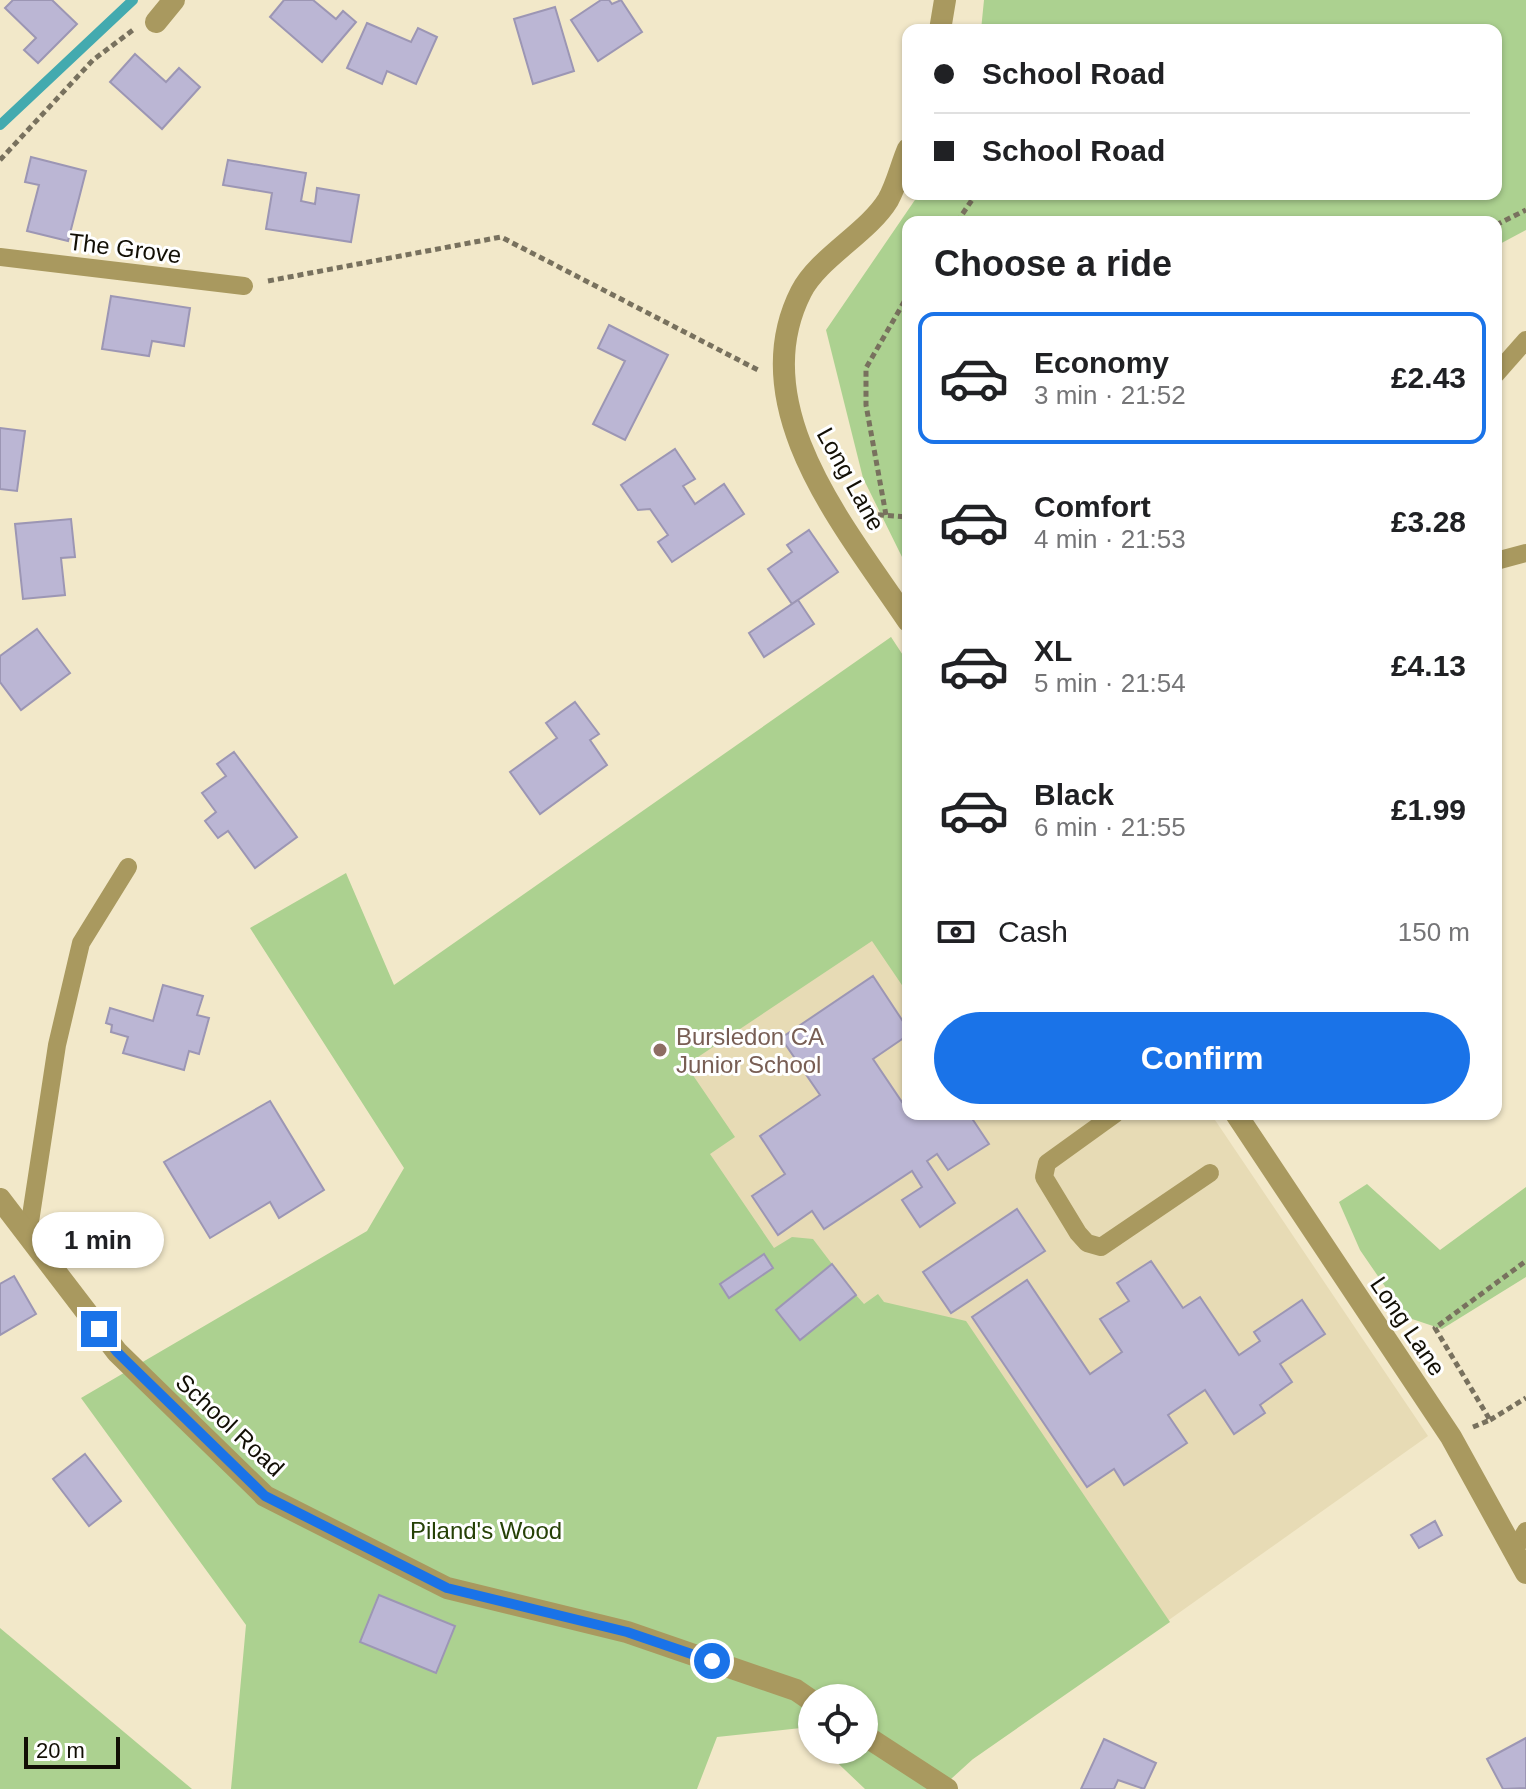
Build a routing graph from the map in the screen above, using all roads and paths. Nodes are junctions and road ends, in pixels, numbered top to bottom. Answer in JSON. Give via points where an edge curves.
{"nodes":[{"id":1,"x":174,"y":0,"type":"edge"},
{"id":2,"x":945,"y":0,"type":"edge"},
{"id":3,"x":156,"y":22,"type":"joint"},
{"id":4,"x":941,"y":24,"type":"edge"},
{"id":5,"x":0,"y":160,"type":"edge"},
{"id":6,"x":902,"y":164,"type":"edge"},
{"id":7,"x":1526,"y":210,"type":"edge"},
{"id":8,"x":1502,"y":222,"type":"edge"},
{"id":9,"x":0,"y":257,"type":"edge"},
{"id":10,"x":244,"y":286,"type":"joint"},
{"id":11,"x":902,"y":305,"type":"edge"},
{"id":12,"x":1526,"y":340,"type":"edge"},
{"id":13,"x":1502,"y":367,"type":"edge"},
{"id":14,"x":785,"y":384,"type":"junction"},
{"id":15,"x":886,"y":515,"type":"dead end"},
{"id":16,"x":1526,"y":553,"type":"edge"},
{"id":17,"x":1502,"y":559,"type":"edge"},
{"id":18,"x":902,"y":612,"type":"edge"},
{"id":19,"x":128,"y":867,"type":"dead end"},
{"id":20,"x":1106,"y":1120,"type":"edge"},
{"id":21,"x":1240,"y":1120,"type":"edge"},
{"id":22,"x":1210,"y":1173,"type":"dead end"},
{"id":23,"x":0,"y":1199,"type":"edge"},
{"id":24,"x":28,"y":1235,"type":"junction"},
{"id":25,"x":1526,"y":1261,"type":"edge"},
{"id":26,"x":1526,"y":1398,"type":"edge"},
{"id":27,"x":1490,"y":1420,"type":"junction"},
{"id":28,"x":1451,"y":1437,"type":"junction"},
{"id":29,"x":1520,"y":1540,"type":"edge"},
{"id":30,"x":1526,"y":1573,"type":"edge"},
{"id":31,"x":798,"y":1691,"type":"edge"},
{"id":32,"x":878,"y":1744,"type":"edge"},
{"id":33,"x":947,"y":1789,"type":"edge"}],
"edges":[{"from":1,"to":3,"type":"street"},
{"from":2,"to":4,"type":"street"},
{"from":3,"to":5,"type":"path","via":[[132,30],[93,60]]},
{"from":6,"to":14,"type":"street","name":"Long Lane","via":[[887,201],[802,290],[786,334]]},
{"from":7,"to":8,"type":"path"},
{"from":9,"to":10,"type":"lane","name":"The Grove"},
{"from":10,"to":14,"type":"path","via":[[501,237]]},
{"from":11,"to":15,"type":"path","via":[[866,368],[866,405]]},
{"from":12,"to":13,"type":"lane"},
{"from":14,"to":18,"type":"street","name":"Long Lane","via":[[795,431],[835,512]]},
{"from":16,"to":17,"type":"lane"},
{"from":19,"to":24,"type":"lane","via":[[81,943],[57,1045]]},
{"from":20,"to":22,"type":"lane","via":[[1047,1163],[1044,1177],[1087,1243],[1101,1247]]},
{"from":21,"to":28,"type":"street","name":"Long Lane"},
{"from":23,"to":24,"type":"street","name":"School Road"},
{"from":24,"to":31,"type":"street","name":"School Road","via":[[117,1352],[265,1496],[447,1588],[627,1632]]},
{"from":25,"to":27,"type":"path","via":[[1435,1328]]},
{"from":26,"to":27,"type":"path"},
{"from":27,"to":28,"type":"path"},
{"from":28,"to":29,"type":"street","name":"Long Lane"},
{"from":29,"to":30,"type":"street","name":"Long Lane"},
{"from":32,"to":33,"type":"street"}]}
